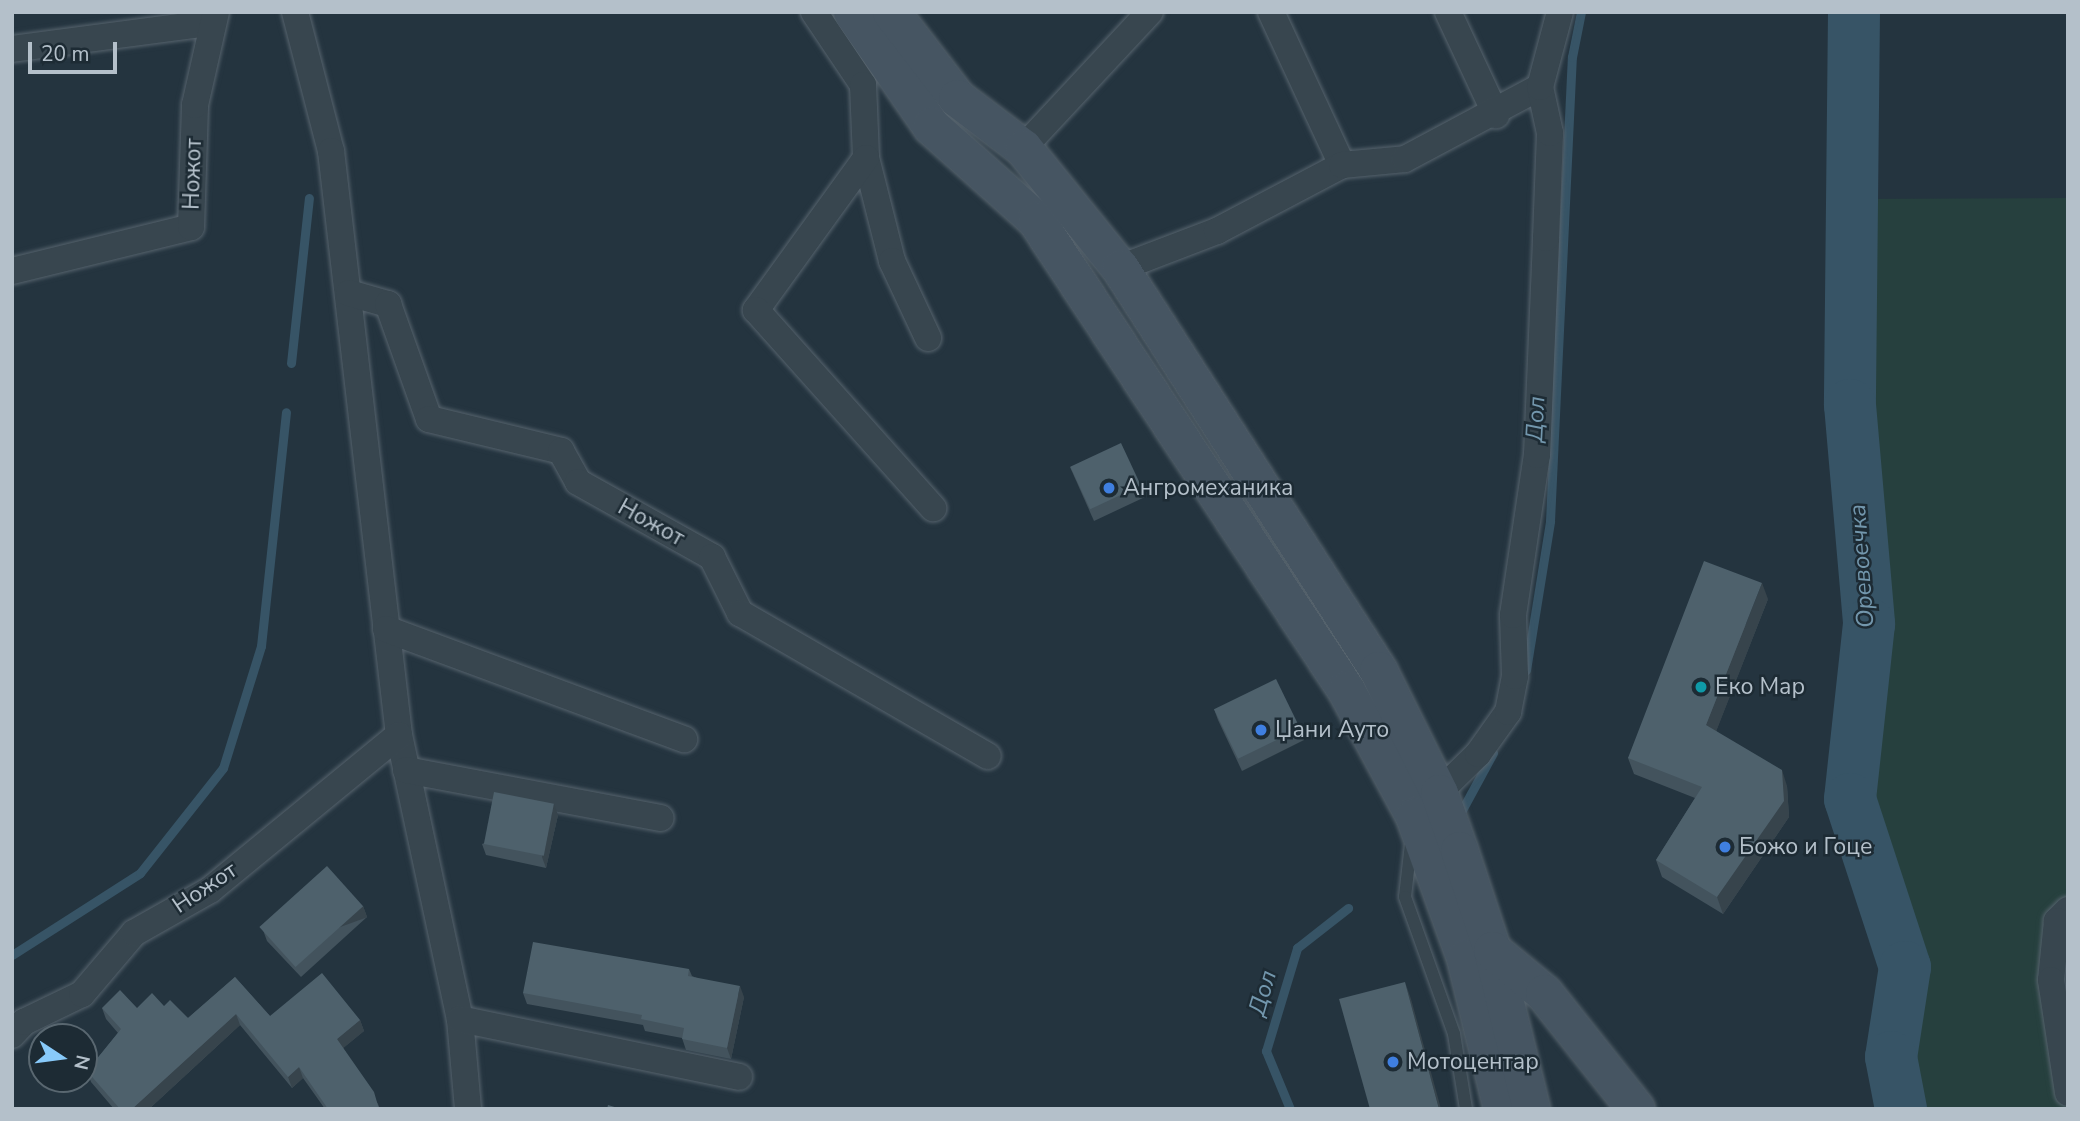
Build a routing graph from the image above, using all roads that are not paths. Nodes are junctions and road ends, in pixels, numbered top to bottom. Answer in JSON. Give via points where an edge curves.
{"nodes":[{"id":1,"x":295,"y":12,"type":"edge"},
{"id":2,"x":814,"y":12,"type":"edge"},
{"id":3,"x":852,"y":12,"type":"edge"},
{"id":4,"x":891,"y":12,"type":"edge"},
{"id":5,"x":1150,"y":12,"type":"edge"},
{"id":6,"x":1271,"y":12,"type":"edge"},
{"id":7,"x":1448,"y":12,"type":"edge"},
{"id":8,"x":1557,"y":17,"type":"edge"},
{"id":9,"x":213,"y":18,"type":"edge"},
{"id":10,"x":12,"y":49,"type":"edge"},
{"id":11,"x":1540,"y":87,"type":"junction"},
{"id":12,"x":1496,"y":115,"type":"junction"},
{"id":13,"x":1023,"y":148,"type":"junction"},
{"id":14,"x":866,"y":158,"type":"junction"},
{"id":15,"x":1342,"y":165,"type":"junction"},
{"id":16,"x":1119,"y":268,"type":"junction"},
{"id":17,"x":12,"y":271,"type":"edge"},
{"id":18,"x":349,"y":293,"type":"junction"},
{"id":19,"x":928,"y":338,"type":"dead end"},
{"id":20,"x":933,"y":508,"type":"dead end"},
{"id":21,"x":386,"y":629,"type":"junction"},
{"id":22,"x":399,"y":735,"type":"junction"},
{"id":23,"x":684,"y":739,"type":"dead end"},
{"id":24,"x":988,"y":757,"type":"dead end"},
{"id":25,"x":406,"y":770,"type":"junction"},
{"id":26,"x":1427,"y":804,"type":"junction"},
{"id":27,"x":661,"y":818,"type":"dead end"},
{"id":28,"x":2068,"y":910,"type":"edge"},
{"id":29,"x":1479,"y":954,"type":"junction"},
{"id":30,"x":460,"y":1019,"type":"junction"},
{"id":31,"x":12,"y":1035,"type":"edge"},
{"id":32,"x":739,"y":1077,"type":"dead end"},
{"id":33,"x":2068,"y":1093,"type":"edge"},
{"id":34,"x":468,"y":1109,"type":"edge"},
{"id":35,"x":1466,"y":1109,"type":"edge"},
{"id":36,"x":1502,"y":1109,"type":"edge"},
{"id":37,"x":1531,"y":1109,"type":"edge"},
{"id":38,"x":1636,"y":1109,"type":"edge"}],
"edges":[{"from":1,"to":18,"type":"street","via":[[331,151]]},
{"from":2,"to":14,"type":"street","via":[[863,85]]},
{"from":3,"to":26,"type":"street","via":[[930,126],[1036,220],[1346,690]]},
{"from":4,"to":13,"type":"street","via":[[957,99]]},
{"from":5,"to":13,"type":"street"},
{"from":6,"to":15,"type":"street"},
{"from":7,"to":12,"type":"street"},
{"from":8,"to":11,"type":"street"},
{"from":9,"to":10,"type":"street","name":"Ножот"},
{"from":9,"to":17,"type":"street","name":"Ножот","via":[[195,104],[191,227]]},
{"from":11,"to":12,"type":"street"},
{"from":11,"to":26,"type":"street","via":[[1550,133],[1537,455],[1514,603],[1515,676],[1508,712]]},
{"from":12,"to":15,"type":"street","via":[[1405,159]]},
{"from":13,"to":16,"type":"street"},
{"from":14,"to":19,"type":"street","via":[[892,261]]},
{"from":14,"to":20,"type":"street","via":[[756,310]]},
{"from":15,"to":16,"type":"street","via":[[1217,231]]},
{"from":16,"to":26,"type":"street","via":[[1378,670]]},
{"from":18,"to":21,"type":"street"},
{"from":18,"to":24,"type":"street","name":"Ножот","via":[[388,303],[429,419],[561,451],[578,482],[712,557],[740,613]]},
{"from":21,"to":22,"type":"street"},
{"from":21,"to":23,"type":"street"},
{"from":22,"to":25,"type":"street"},
{"from":22,"to":31,"type":"street","name":"Ножот","via":[[209,890],[134,933],[82,995],[24,1022]]},
{"from":25,"to":27,"type":"street"},
{"from":25,"to":30,"type":"street"},
{"from":26,"to":29,"type":"street"},
{"from":26,"to":35,"type":"lane","via":[[1405,897],[1454,1034]]},
{"from":28,"to":33,"type":"street","via":[[2057,921],[2051,980]]},
{"from":29,"to":36,"type":"street"},
{"from":29,"to":37,"type":"street"},
{"from":29,"to":38,"type":"street","via":[[1544,993]]},
{"from":30,"to":32,"type":"street"},
{"from":30,"to":34,"type":"street"}]}
